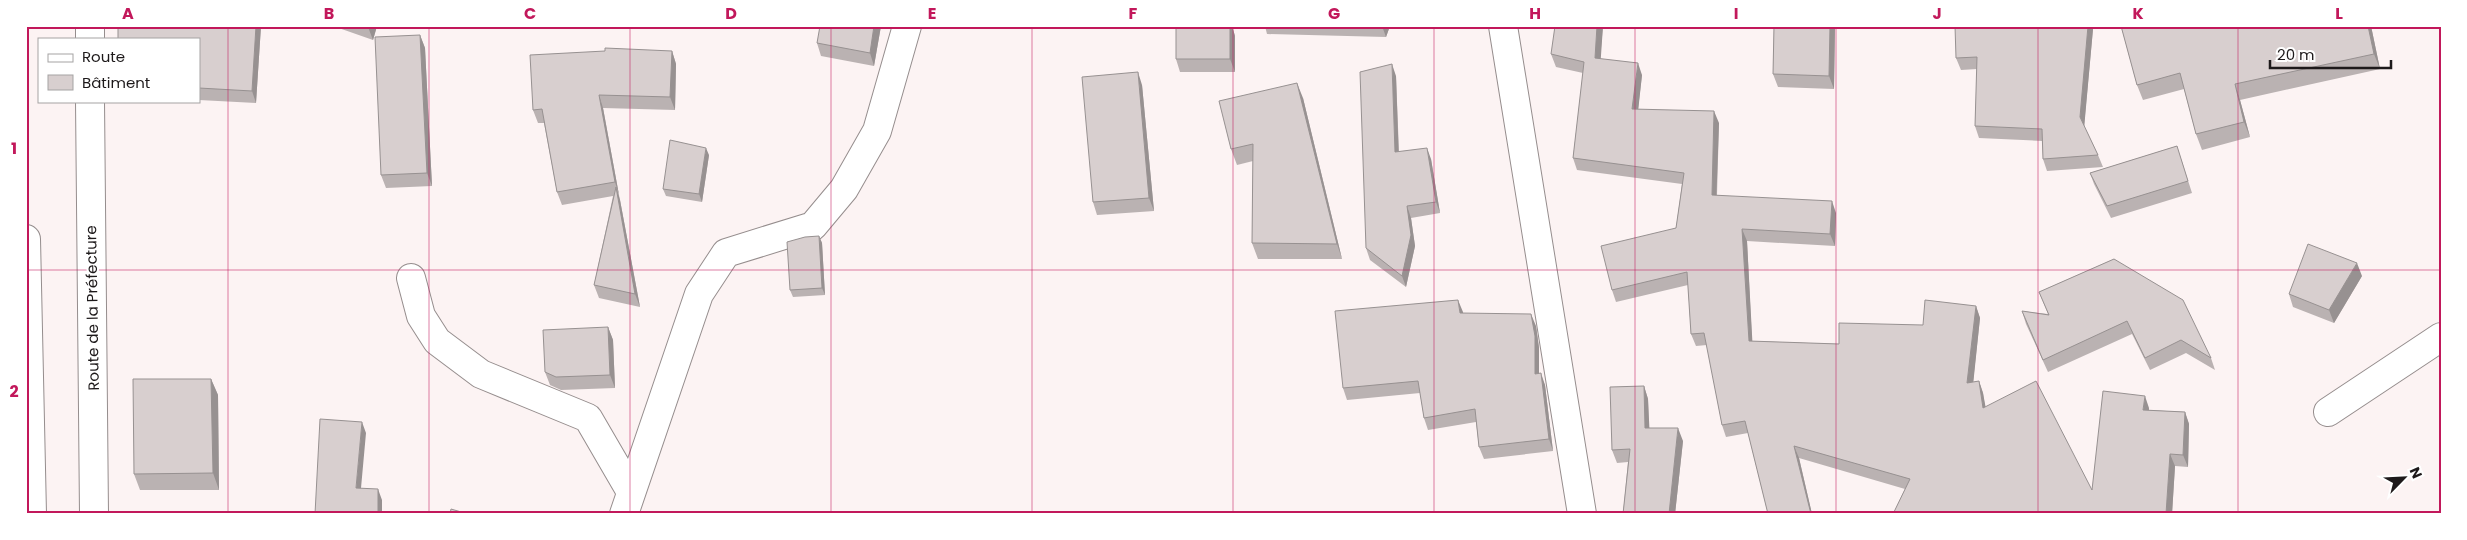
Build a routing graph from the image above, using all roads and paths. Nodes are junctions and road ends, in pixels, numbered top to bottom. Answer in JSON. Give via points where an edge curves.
{"nodes":[{"id":1,"x":907,"y":26,"type":"edge"},
{"id":2,"x":1503,"y":26,"type":"edge"},
{"id":3,"x":90,"y":102,"type":"edge"},
{"id":4,"x":26,"y":240,"type":"edge"},
{"id":5,"x":411,"y":278,"type":"dead end"},
{"id":6,"x":2441,"y":337,"type":"edge"},
{"id":7,"x":2328,"y":412,"type":"dead end"},
{"id":8,"x":627,"y":503,"type":"edge"},
{"id":9,"x":32,"y":514,"type":"edge"},
{"id":10,"x":94,"y":514,"type":"edge"},
{"id":11,"x":1582,"y":514,"type":"edge"}],
"edges":[{"from":1,"to":8,"type":"street","via":[[877,131],[844,189],[813,226],[726,253],[699,294]]},
{"from":2,"to":11,"type":"street"},
{"from":3,"to":10,"type":"street","name":"Route de la Préfecture"},
{"from":4,"to":9,"type":"street"},
{"from":5,"to":8,"type":"street","via":[[421,316],[437,342],[481,374],[588,418]]},
{"from":6,"to":7,"type":"street"}]}
